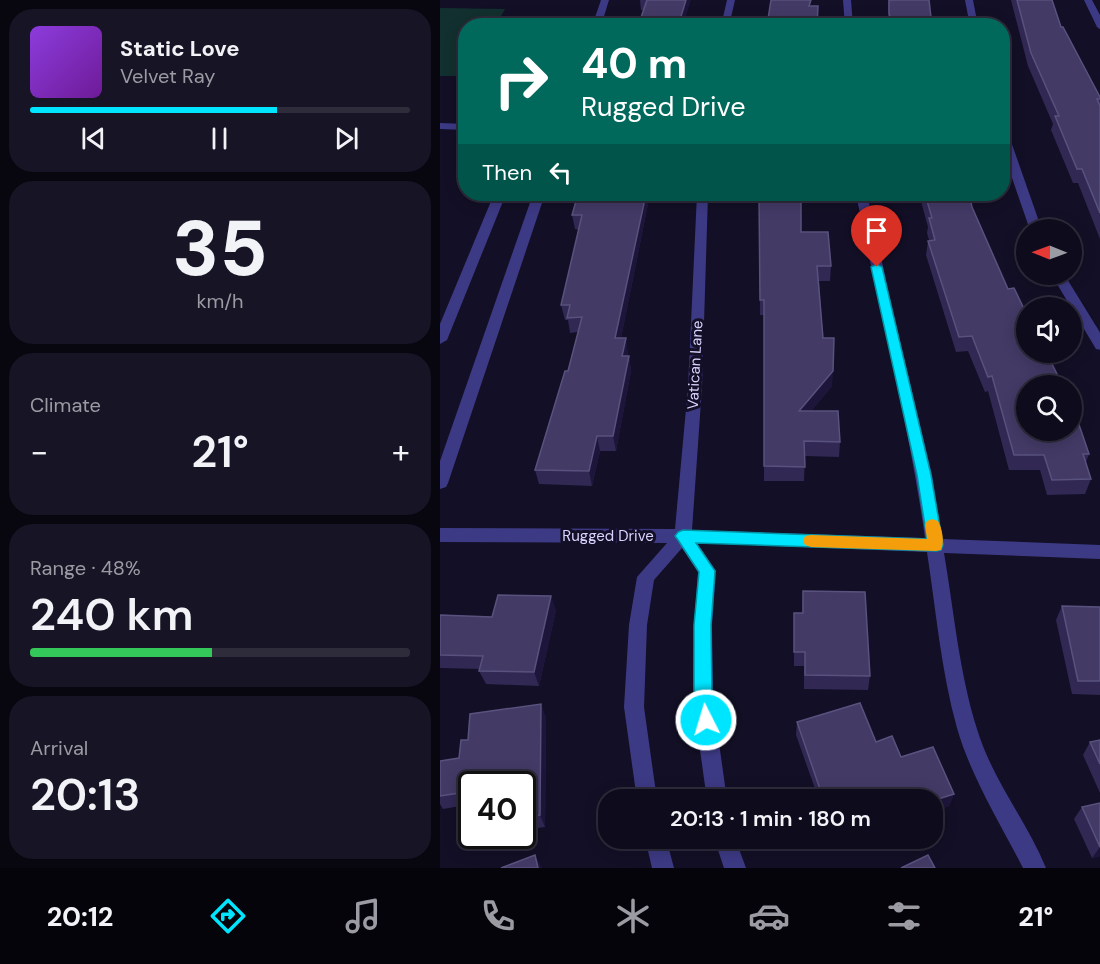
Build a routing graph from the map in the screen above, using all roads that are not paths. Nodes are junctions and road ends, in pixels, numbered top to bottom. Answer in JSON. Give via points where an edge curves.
{"nodes":[{"id":1,"x":605,"y":0,"type":"edge"},
{"id":2,"x":731,"y":0,"type":"edge"},
{"id":3,"x":847,"y":0,"type":"edge"},
{"id":4,"x":969,"y":0,"type":"edge"},
{"id":5,"x":1088,"y":0,"type":"edge"},
{"id":6,"x":599,"y":18,"type":"edge"},
{"id":7,"x":727,"y":18,"type":"edge"},
{"id":8,"x":848,"y":18,"type":"edge"},
{"id":9,"x":972,"y":18,"type":"edge"},
{"id":10,"x":1100,"y":27,"type":"edge"},
{"id":11,"x":440,"y":126,"type":"edge"},
{"id":12,"x":458,"y":126,"type":"edge"},
{"id":13,"x":1010,"y":156,"type":"edge"},
{"id":14,"x":497,"y":201,"type":"edge"},
{"id":15,"x":537,"y":201,"type":"edge"},
{"id":16,"x":702,"y":201,"type":"edge"},
{"id":17,"x":863,"y":201,"type":"edge"},
{"id":18,"x":1032,"y":219,"type":"edge"},
{"id":19,"x":1064,"y":285,"type":"edge"},
{"id":20,"x":440,"y":340,"type":"edge"},
{"id":21,"x":1100,"y":346,"type":"edge"},
{"id":22,"x":440,"y":483,"type":"edge"},
{"id":23,"x":440,"y":535,"type":"edge"},
{"id":24,"x":683,"y":536,"type":"junction"},
{"id":25,"x":936,"y":545,"type":"junction"},
{"id":26,"x":1100,"y":552,"type":"edge"},
{"id":27,"x":645,"y":789,"type":"edge"},
{"id":28,"x":715,"y":789,"type":"edge"},
{"id":29,"x":658,"y":849,"type":"edge"},
{"id":30,"x":728,"y":849,"type":"edge"},
{"id":31,"x":663,"y":868,"type":"edge"},
{"id":32,"x":735,"y":868,"type":"edge"},
{"id":33,"x":1035,"y":868,"type":"edge"}],
"edges":[{"from":1,"to":6,"type":"street"},
{"from":2,"to":7,"type":"street"},
{"from":3,"to":8,"type":"street"},
{"from":4,"to":9,"type":"street"},
{"from":5,"to":10,"type":"street"},
{"from":11,"to":12,"type":"street"},
{"from":13,"to":18,"type":"street"},
{"from":14,"to":20,"type":"street"},
{"from":15,"to":22,"type":"street"},
{"from":16,"to":24,"type":"street","name":"Vatican Lane","via":[[695,387]]},
{"from":17,"to":25,"type":"street"},
{"from":19,"to":21,"type":"street"},
{"from":23,"to":24,"type":"street","name":"Rugged Drive"},
{"from":24,"to":25,"type":"street","name":"Rugged Drive"},
{"from":24,"to":27,"type":"street","via":[[646,577],[638,625],[634,707]]},
{"from":24,"to":28,"type":"street","via":[[707,571],[703,699]]},
{"from":25,"to":26,"type":"street","name":"Rugged Drive"},
{"from":25,"to":33,"type":"street","via":[[952,659],[967,729],[988,780]]},
{"from":29,"to":31,"type":"street"},
{"from":30,"to":32,"type":"street"}]}
